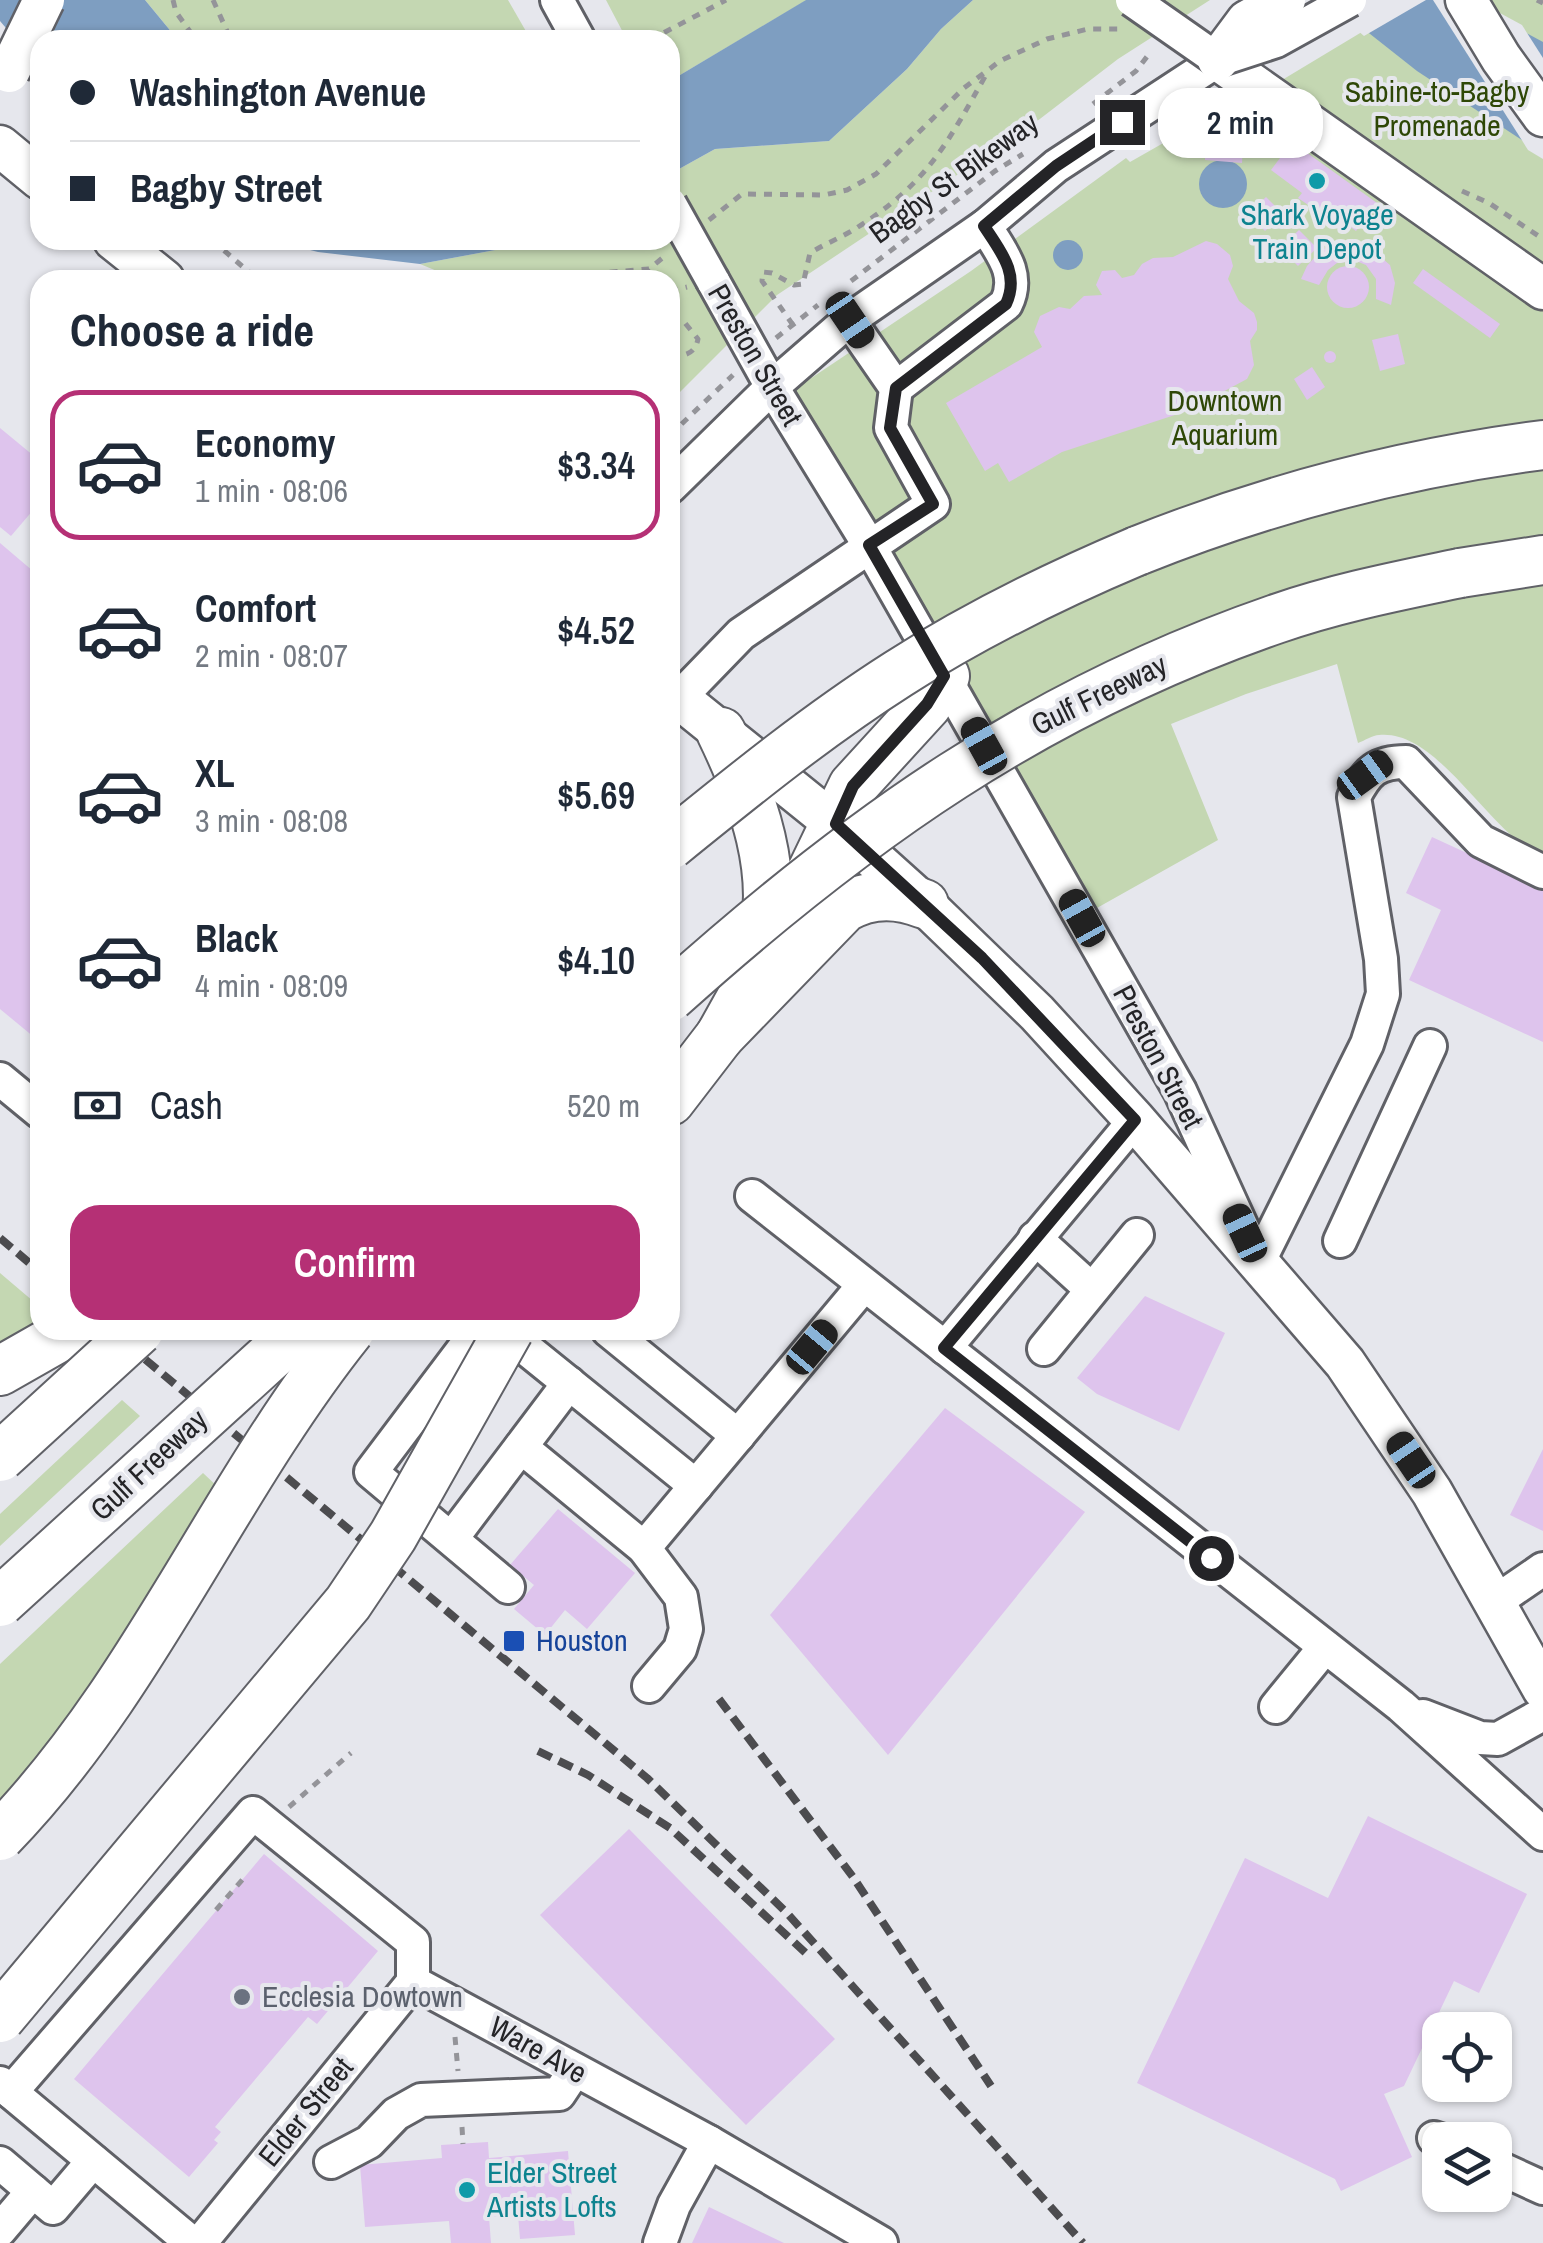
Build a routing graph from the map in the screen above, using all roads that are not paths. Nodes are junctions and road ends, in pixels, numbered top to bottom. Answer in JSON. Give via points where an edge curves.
{"nodes":[{"id":1,"x":44,"y":0,"type":"edge"},
{"id":2,"x":1284,"y":0,"type":"edge"},
{"id":3,"x":1350,"y":0,"type":"edge"},
{"id":4,"x":1466,"y":0,"type":"edge"},
{"id":5,"x":560,"y":5,"type":"edge"},
{"id":6,"x":1132,"y":14,"type":"edge"},
{"id":7,"x":574,"y":30,"type":"edge"},
{"id":8,"x":1218,"y":60,"type":"junction"},
{"id":9,"x":4,"y":76,"type":"edge"},
{"id":10,"x":1543,"y":116,"type":"edge"},
{"id":11,"x":0,"y":146,"type":"edge"},
{"id":12,"x":30,"y":171,"type":"edge"},
{"id":13,"x":680,"y":222,"type":"edge"},
{"id":14,"x":984,"y":226,"type":"junction"},
{"id":15,"x":126,"y":250,"type":"edge"},
{"id":16,"x":152,"y":270,"type":"edge"},
{"id":17,"x":1543,"y":289,"type":"edge"},
{"id":18,"x":838,"y":303,"type":"junction"},
{"id":19,"x":772,"y":387,"type":"junction"},
{"id":20,"x":896,"y":388,"type":"junction"},
{"id":21,"x":1543,"y":445,"type":"edge"},
{"id":22,"x":680,"y":477,"type":"edge"},
{"id":23,"x":869,"y":545,"type":"junction"},
{"id":24,"x":1543,"y":560,"type":"edge"},
{"id":25,"x":944,"y":676,"type":"junction"},
{"id":26,"x":680,"y":689,"type":"edge"},
{"id":27,"x":680,"y":699,"type":"edge"},
{"id":28,"x":721,"y":732,"type":"junction"},
{"id":29,"x":836,"y":824,"type":"junction"},
{"id":30,"x":680,"y":837,"type":"edge"},
{"id":31,"x":1543,"y":872,"type":"edge"},
{"id":32,"x":924,"y":904,"type":"junction"},
{"id":33,"x":680,"y":987,"type":"edge"},
{"id":34,"x":746,"y":993,"type":"junction"},
{"id":35,"x":720,"y":1036,"type":"junction"},
{"id":36,"x":1430,"y":1046,"type":"dead end"},
{"id":37,"x":0,"y":1079,"type":"edge"},
{"id":38,"x":680,"y":1088,"type":"edge"},
{"id":39,"x":30,"y":1104,"type":"edge"},
{"id":40,"x":1135,"y":1120,"type":"junction"},
{"id":41,"x":752,"y":1196,"type":"dead end"},
{"id":42,"x":1137,"y":1235,"type":"dead end"},
{"id":43,"x":1035,"y":1238,"type":"junction"},
{"id":44,"x":1340,"y":1241,"type":"dead end"},
{"id":45,"x":1258,"y":1263,"type":"junction"},
{"id":46,"x":864,"y":1285,"type":"junction"},
{"id":47,"x":1091,"y":1289,"type":"junction"},
{"id":48,"x":54,"y":1340,"type":"edge"},
{"id":49,"x":128,"y":1340,"type":"edge"},
{"id":50,"x":288,"y":1340,"type":"edge"},
{"id":51,"x":343,"y":1340,"type":"edge"},
{"id":52,"x":471,"y":1340,"type":"edge"},
{"id":53,"x":501,"y":1340,"type":"edge"},
{"id":54,"x":518,"y":1340,"type":"edge"},
{"id":55,"x":620,"y":1340,"type":"edge"},
{"id":56,"x":944,"y":1348,"type":"junction"},
{"id":57,"x":1044,"y":1349,"type":"dead end"},
{"id":58,"x":0,"y":1371,"type":"edge"},
{"id":59,"x":569,"y":1383,"type":"junction"},
{"id":60,"x":738,"y":1436,"type":"junction"},
{"id":61,"x":521,"y":1447,"type":"junction"},
{"id":62,"x":0,"y":1456,"type":"edge"},
{"id":63,"x":696,"y":1486,"type":"junction"},
{"id":64,"x":452,"y":1538,"type":"junction"},
{"id":65,"x":644,"y":1548,"type":"junction"},
{"id":66,"x":1543,"y":1569,"type":"edge"},
{"id":67,"x":508,"y":1587,"type":"dead end"},
{"id":68,"x":0,"y":1602,"type":"edge"},
{"id":69,"x":1495,"y":1602,"type":"junction"},
{"id":70,"x":1325,"y":1647,"type":"junction"},
{"id":71,"x":649,"y":1686,"type":"dead end"},
{"id":72,"x":1543,"y":1689,"type":"edge"},
{"id":73,"x":1276,"y":1706,"type":"dead end"},
{"id":74,"x":1401,"y":1706,"type":"junction"},
{"id":75,"x":1543,"y":1714,"type":"edge"},
{"id":76,"x":1543,"y":1834,"type":"edge"},
{"id":77,"x":0,"y":1836,"type":"edge"},
{"id":78,"x":413,"y":1982,"type":"junction"},
{"id":79,"x":0,"y":2018,"type":"edge"},
{"id":80,"x":575,"y":2070,"type":"junction"},
{"id":81,"x":3,"y":2086,"type":"edge"},
{"id":82,"x":709,"y":2142,"type":"junction"},
{"id":83,"x":93,"y":2161,"type":"junction"},
{"id":84,"x":331,"y":2162,"type":"dead end"},
{"id":85,"x":0,"y":2163,"type":"edge"},
{"id":86,"x":1512,"y":2174,"type":"edge"},
{"id":87,"x":1543,"y":2188,"type":"edge"},
{"id":88,"x":33,"y":2191,"type":"junction"},
{"id":89,"x":0,"y":2230,"type":"edge"},
{"id":90,"x":192,"y":2243,"type":"edge"},
{"id":91,"x":200,"y":2243,"type":"edge"},
{"id":92,"x":660,"y":2243,"type":"edge"},
{"id":93,"x":882,"y":2243,"type":"edge"}],
"edges":[{"from":1,"to":9,"type":"main road","bridge":true},
{"from":2,"to":8,"type":"main road","bridge":true,"via":[[1247,21]]},
{"from":3,"to":8,"type":"street","bridge":true,"via":[[1276,42]]},
{"from":4,"to":10,"type":"main road"},
{"from":5,"to":7,"type":"street"},
{"from":6,"to":8,"type":"street","bridge":true},
{"from":8,"to":14,"type":"street","via":[[1056,166]]},
{"from":8,"to":17,"type":"main road"},
{"from":11,"to":12,"type":"main road"},
{"from":13,"to":19,"type":"street","name":"Preston Street","bridge":true},
{"from":14,"to":18,"type":"street"},
{"from":14,"to":20,"type":"street","via":[[1013,278],[1006,304]]},
{"from":15,"to":16,"type":"main road"},
{"from":18,"to":19,"type":"street"},
{"from":18,"to":20,"type":"street"},
{"from":19,"to":22,"type":"street"},
{"from":19,"to":23,"type":"street","name":"Preston Street"},
{"from":20,"to":23,"type":"street","via":[[890,428],[933,504]]},
{"from":21,"to":30,"type":"highway","bridge":true,"via":[[1411,467],[1291,497],[1104,565],[898,674]]},
{"from":23,"to":25,"type":"street","name":"Preston Street"},
{"from":23,"to":26,"type":"street","via":[[741,634]]},
{"from":24,"to":33,"type":"highway","name":"Gulf Freeway","bridge":true,"via":[[1349,597],[1105,688],[902,808],[756,919]]},
{"from":25,"to":29,"type":"highway","via":[[920,714],[853,786]]},
{"from":25,"to":45,"type":"street","name":"Preston Street","via":[[1180,1092]]},
{"from":27,"to":28,"type":"main road"},
{"from":28,"to":29,"type":"main road"},
{"from":28,"to":34,"type":"highway","via":[[761,836],[767,894],[763,942]]},
{"from":29,"to":32,"type":"main road"},
{"from":29,"to":34,"type":"highway"},
{"from":31,"to":45,"type":"street","via":[[1482,841],[1406,762],[1383,762],[1365,775],[1354,796],[1383,994],[1367,1044]]},
{"from":32,"to":35,"type":"highway","via":[[882,896],[844,908]]},
{"from":32,"to":40,"type":"main road"},
{"from":34,"to":35,"type":"highway"},
{"from":35,"to":38,"type":"highway"},
{"from":36,"to":44,"type":"street"},
{"from":37,"to":39,"type":"street"},
{"from":40,"to":43,"type":"street"},
{"from":40,"to":45,"type":"main road"},
{"from":41,"to":46,"type":"street"},
{"from":42,"to":47,"type":"street"},
{"from":43,"to":47,"type":"street"},
{"from":43,"to":56,"type":"street"},
{"from":45,"to":69,"type":"main road","name":"Preston Street","via":[[1345,1363],[1432,1492]]},
{"from":46,"to":56,"type":"street"},
{"from":46,"to":60,"type":"street"},
{"from":47,"to":57,"type":"street"},
{"from":48,"to":58,"type":"highway"},
{"from":49,"to":62,"type":"highway","bridge":true},
{"from":50,"to":68,"type":"highway","name":"Gulf Freeway","bridge":true},
{"from":51,"to":77,"type":"highway","bridge":true,"via":[[255,1461],[125,1675]]},
{"from":52,"to":64,"type":"street","via":[[372,1472]]},
{"from":53,"to":79,"type":"highway","bridge":true,"via":[[348,1604]]},
{"from":54,"to":59,"type":"street"},
{"from":55,"to":60,"type":"street"},
{"from":56,"to":70,"type":"street"},
{"from":59,"to":61,"type":"street"},
{"from":59,"to":63,"type":"street"},
{"from":60,"to":63,"type":"street"},
{"from":61,"to":64,"type":"street"},
{"from":61,"to":65,"type":"street"},
{"from":63,"to":65,"type":"street"},
{"from":64,"to":67,"type":"street"},
{"from":65,"to":71,"type":"street","via":[[681,1597],[686,1630],[680,1649]]},
{"from":66,"to":69,"type":"street"},
{"from":69,"to":72,"type":"main road","name":"Preston Street"},
{"from":70,"to":73,"type":"street"},
{"from":70,"to":74,"type":"street"},
{"from":74,"to":75,"type":"street","via":[[1480,1738],[1498,1738]]},
{"from":74,"to":76,"type":"street"},
{"from":78,"to":80,"type":"street","name":"Ware Ave"},
{"from":78,"to":81,"type":"street","via":[[413,1942],[253,1813]]},
{"from":78,"to":91,"type":"street","name":"Elder Street"},
{"from":80,"to":82,"type":"street","name":"Ware Ave"},
{"from":80,"to":84,"type":"street","via":[[559,2094],[420,2100],[369,2142]]},
{"from":81,"to":83,"type":"street"},
{"from":82,"to":92,"type":"street"},
{"from":82,"to":93,"type":"street","name":"Ware Ave"},
{"from":83,"to":88,"type":"street","via":[[53,2208]]},
{"from":83,"to":90,"type":"street"},
{"from":85,"to":88,"type":"street"},
{"from":86,"to":87,"type":"street"},
{"from":88,"to":89,"type":"street"}]}
